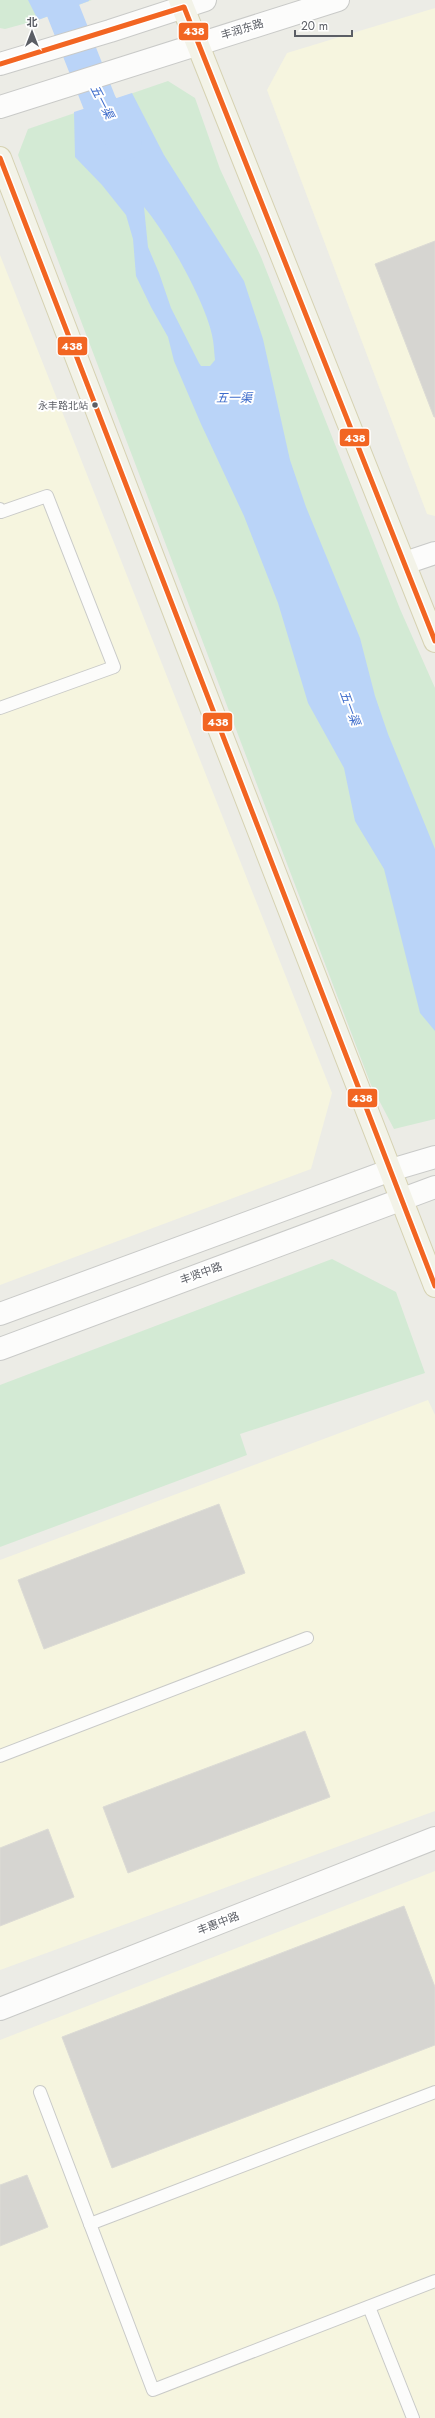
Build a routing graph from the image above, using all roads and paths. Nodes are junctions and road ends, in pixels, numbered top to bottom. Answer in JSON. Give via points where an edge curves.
{"nodes":[{"id":1,"x":205,"y":0,"type":"edge"},
{"id":2,"x":338,"y":0,"type":"edge"},
{"id":3,"x":182,"y":3,"type":"edge"},
{"id":4,"x":199,"y":42,"type":"junction"},
{"id":5,"x":0,"y":64,"type":"edge"},
{"id":6,"x":0,"y":107,"type":"edge"},
{"id":7,"x":0,"y":158,"type":"edge"},
{"id":8,"x":0,"y":509,"type":"edge"},
{"id":9,"x":435,"y":553,"type":"edge"},
{"id":10,"x":405,"y":563,"type":"junction"},
{"id":11,"x":435,"y":641,"type":"edge"},
{"id":12,"x":0,"y":708,"type":"edge"},
{"id":13,"x":435,"y":1157,"type":"edge"},
{"id":14,"x":390,"y":1170,"type":"junction"},
{"id":15,"x":435,"y":1188,"type":"edge"},
{"id":16,"x":402,"y":1200,"type":"junction"},
{"id":17,"x":435,"y":1286,"type":"edge"},
{"id":18,"x":0,"y":1314,"type":"edge"},
{"id":19,"x":0,"y":1349,"type":"edge"},
{"id":20,"x":307,"y":1638,"type":"dead end"},
{"id":21,"x":0,"y":1756,"type":"edge"},
{"id":22,"x":435,"y":1838,"type":"edge"},
{"id":23,"x":0,"y":2009,"type":"edge"},
{"id":24,"x":40,"y":2092,"type":"dead end"},
{"id":25,"x":435,"y":2092,"type":"edge"},
{"id":26,"x":90,"y":2224,"type":"junction"},
{"id":27,"x":435,"y":2281,"type":"edge"},
{"id":28,"x":369,"y":2307,"type":"junction"},
{"id":29,"x":413,"y":2418,"type":"edge"}],
"edges":[{"from":1,"to":3,"type":"street"},
{"from":2,"to":4,"type":"street","name":"丰润东路"},
{"from":3,"to":4,"type":"main road"},
{"from":3,"to":5,"type":"street","via":[[110,31]]},
{"from":4,"to":6,"type":"street","name":"丰润东路"},
{"from":4,"to":10,"type":"main road"},
{"from":7,"to":14,"type":"main road"},
{"from":8,"to":12,"type":"lane","via":[[1,512],[47,496],[114,667]]},
{"from":9,"to":10,"type":"street"},
{"from":10,"to":11,"type":"main road"},
{"from":13,"to":14,"type":"street"},
{"from":14,"to":16,"type":"main road"},
{"from":14,"to":18,"type":"street"},
{"from":15,"to":16,"type":"street","name":"丰贤中路"},
{"from":16,"to":17,"type":"main road"},
{"from":16,"to":19,"type":"street","name":"丰贤中路"},
{"from":20,"to":21,"type":"lane"},
{"from":22,"to":23,"type":"street","name":"丰惠中路"},
{"from":24,"to":26,"type":"lane"},
{"from":25,"to":26,"type":"lane"},
{"from":26,"to":28,"type":"lane","via":[[153,2390]]},
{"from":27,"to":28,"type":"lane"},
{"from":28,"to":29,"type":"lane"}]}
